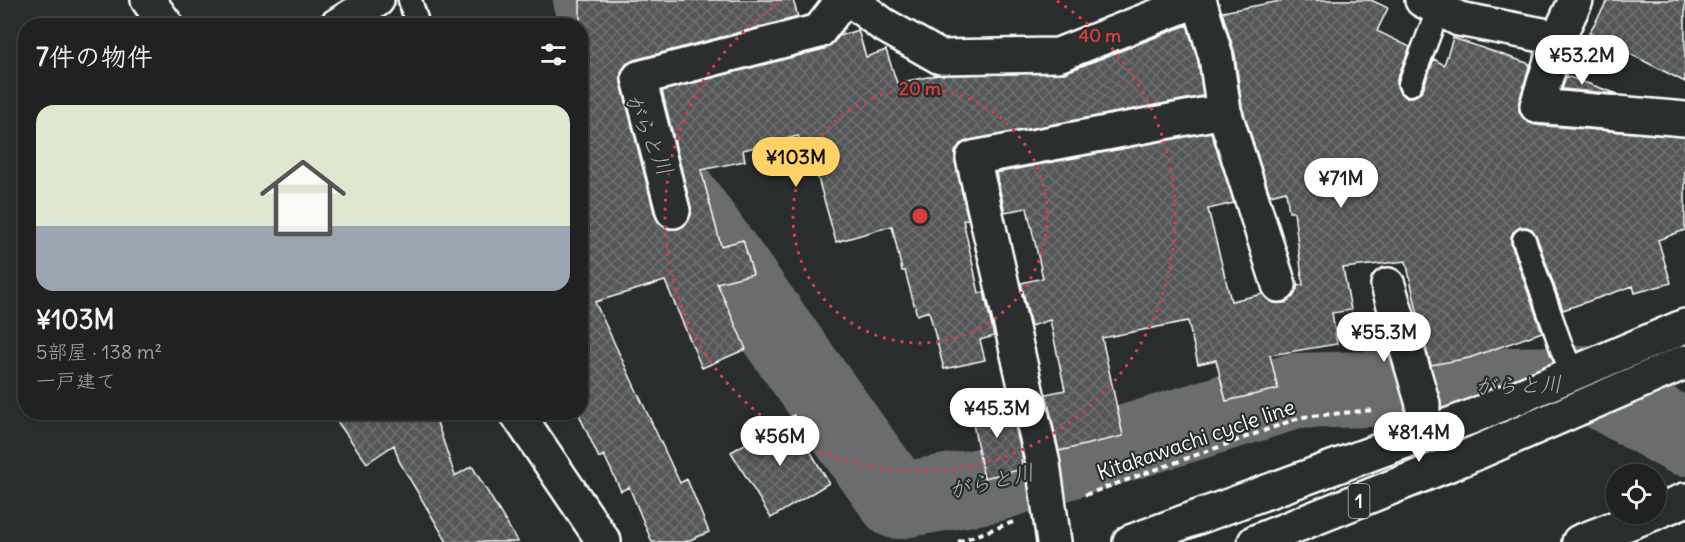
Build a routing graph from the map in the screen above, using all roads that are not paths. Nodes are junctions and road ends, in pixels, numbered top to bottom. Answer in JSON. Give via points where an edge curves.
{"nodes":[{"id":1,"x":148,"y":0,"type":"edge"},
{"id":2,"x":377,"y":0,"type":"edge"},
{"id":3,"x":410,"y":0,"type":"edge"},
{"id":4,"x":843,"y":0,"type":"edge"},
{"id":5,"x":851,"y":0,"type":"edge"},
{"id":6,"x":1198,"y":0,"type":"edge"},
{"id":7,"x":1576,"y":0,"type":"edge"},
{"id":8,"x":1431,"y":4,"type":"edge"},
{"id":9,"x":161,"y":18,"type":"edge"},
{"id":10,"x":349,"y":18,"type":"edge"},
{"id":11,"x":416,"y":18,"type":"edge"},
{"id":12,"x":1558,"y":38,"type":"junction"},
{"id":13,"x":1410,"y":84,"type":"dead end"},
{"id":14,"x":1224,"y":111,"type":"junction"},
{"id":15,"x":1685,"y":119,"type":"edge"},
{"id":16,"x":673,"y":211,"type":"dead end"},
{"id":17,"x":1524,"y":240,"type":"dead end"},
{"id":18,"x":1279,"y":285,"type":"dead end"},
{"id":19,"x":1388,"y":285,"type":"dead end"},
{"id":20,"x":1685,"y":326,"type":"edge"},
{"id":21,"x":1685,"y":362,"type":"edge"},
{"id":22,"x":1573,"y":374,"type":"junction"},
{"id":23,"x":521,"y":420,"type":"edge"},
{"id":24,"x":1422,"y":420,"type":"junction"},
{"id":25,"x":1685,"y":500,"type":"edge"},
{"id":26,"x":1666,"y":508,"type":"edge"},
{"id":27,"x":1626,"y":524,"type":"edge"},
{"id":28,"x":604,"y":542,"type":"edge"},
{"id":29,"x":1054,"y":542,"type":"edge"},
{"id":30,"x":1130,"y":542,"type":"edge"},
{"id":31,"x":1255,"y":542,"type":"edge"},
{"id":32,"x":1579,"y":542,"type":"edge"}],
"edges":[{"from":1,"to":9,"type":"main road"},
{"from":2,"to":10,"type":"main road"},
{"from":3,"to":11,"type":"lane"},
{"from":4,"to":16,"type":"main road","via":[[819,31],[639,78]]},
{"from":5,"to":6,"type":"main road","via":[[882,24],[940,57],[1058,55]]},
{"from":6,"to":14,"type":"main road","via":[[1216,57]]},
{"from":7,"to":12,"type":"main road"},
{"from":8,"to":12,"type":"main road","via":[[1459,19]]},
{"from":8,"to":13,"type":"lane"},
{"from":12,"to":15,"type":"main road","via":[[1537,106]]},
{"from":14,"to":18,"type":"main road"},
{"from":14,"to":29,"type":"main road","via":[[973,158],[1043,464]]},
{"from":17,"to":22,"type":"lane"},
{"from":19,"to":24,"type":"main road"},
{"from":20,"to":22,"type":"main road"},
{"from":21,"to":31,"type":"main road","number":"1","via":[[1462,459]]},
{"from":22,"to":24,"type":"main road","via":[[1471,417]]},
{"from":23,"to":28,"type":"main road"},
{"from":24,"to":30,"type":"main road"},
{"from":25,"to":26,"type":"main road"},
{"from":27,"to":32,"type":"main road"}]}
